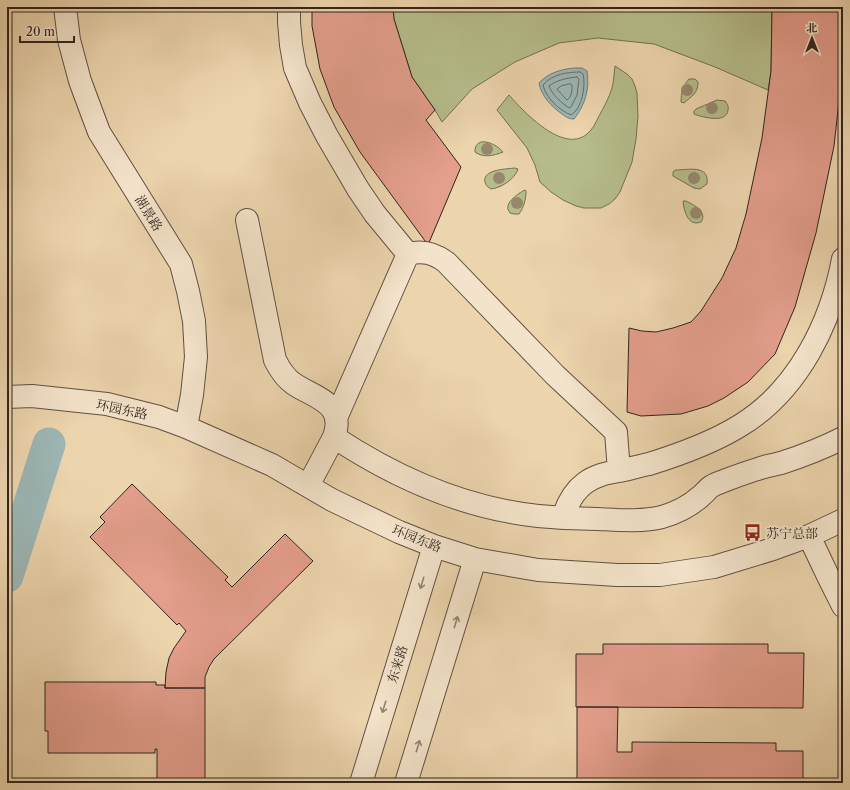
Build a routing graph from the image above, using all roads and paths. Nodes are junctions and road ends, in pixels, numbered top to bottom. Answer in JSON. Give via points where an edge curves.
{"nodes":[{"id":1,"x":65,"y":7,"type":"edge"},
{"id":2,"x":289,"y":7,"type":"edge"},
{"id":3,"x":247,"y":220,"type":"dead end"},
{"id":4,"x":408,"y":254,"type":"junction"},
{"id":5,"x":843,"y":259,"type":"edge"},
{"id":6,"x":7,"y":397,"type":"edge"},
{"id":7,"x":186,"y":427,"type":"junction"},
{"id":8,"x":335,"y":427,"type":"junction"},
{"id":9,"x":843,"y":438,"type":"edge"},
{"id":10,"x":619,"y":471,"type":"junction"},
{"id":11,"x":308,"y":486,"type":"junction"},
{"id":12,"x":563,"y":518,"type":"junction"},
{"id":13,"x":843,"y":520,"type":"edge"},
{"id":14,"x":809,"y":536,"type":"junction"},
{"id":15,"x":434,"y":546,"type":"junction"},
{"id":16,"x":475,"y":559,"type":"junction"},
{"id":17,"x":843,"y":606,"type":"edge"},
{"id":18,"x":361,"y":783,"type":"edge"},
{"id":19,"x":406,"y":783,"type":"edge"}],
"edges":[{"from":1,"to":7,"type":"street","name":"湖景路","via":[[69,40],[80,81],[99,132],[181,264],[194,321],[196,357]]},
{"from":2,"to":4,"type":"street","via":[[291,45],[296,68],[314,110],[330,143],[358,189]]},
{"from":3,"to":8,"type":"street","via":[[275,360],[285,377],[293,384],[330,405]]},
{"from":4,"to":8,"type":"street"},
{"from":4,"to":10,"type":"street","via":[[424,252],[440,257],[446,262],[555,375],[616,432]]},
{"from":5,"to":10,"type":"street","via":[[821,328],[810,350],[782,392],[756,415],[722,436],[675,455]]},
{"from":6,"to":7,"type":"street","name":"环园东路","via":[[32,396],[107,404],[159,417]]},
{"from":7,"to":11,"type":"street","name":"环园东路","via":[[272,465]]},
{"from":8,"to":11,"type":"street"},
{"from":8,"to":12,"type":"street","via":[[358,453],[408,480],[435,491],[502,510]]},
{"from":9,"to":12,"type":"street","via":[[816,451],[738,475],[712,486],[688,506],[661,517],[646,520]]},
{"from":10,"to":12,"type":"street","via":[[596,476],[586,482],[571,498]]},
{"from":11,"to":15,"type":"street","name":"环园东路","via":[[399,532]]},
{"from":13,"to":14,"type":"street","name":"环园东路"},
{"from":14,"to":16,"type":"street","name":"环园东路","via":[[714,567],[660,575],[538,570]]},
{"from":14,"to":17,"type":"street"},
{"from":15,"to":16,"type":"street","name":"环园东路"},
{"from":15,"to":18,"type":"street","name":"东来路","one_way":true},
{"from":19,"to":16,"type":"street","one_way":true}]}
